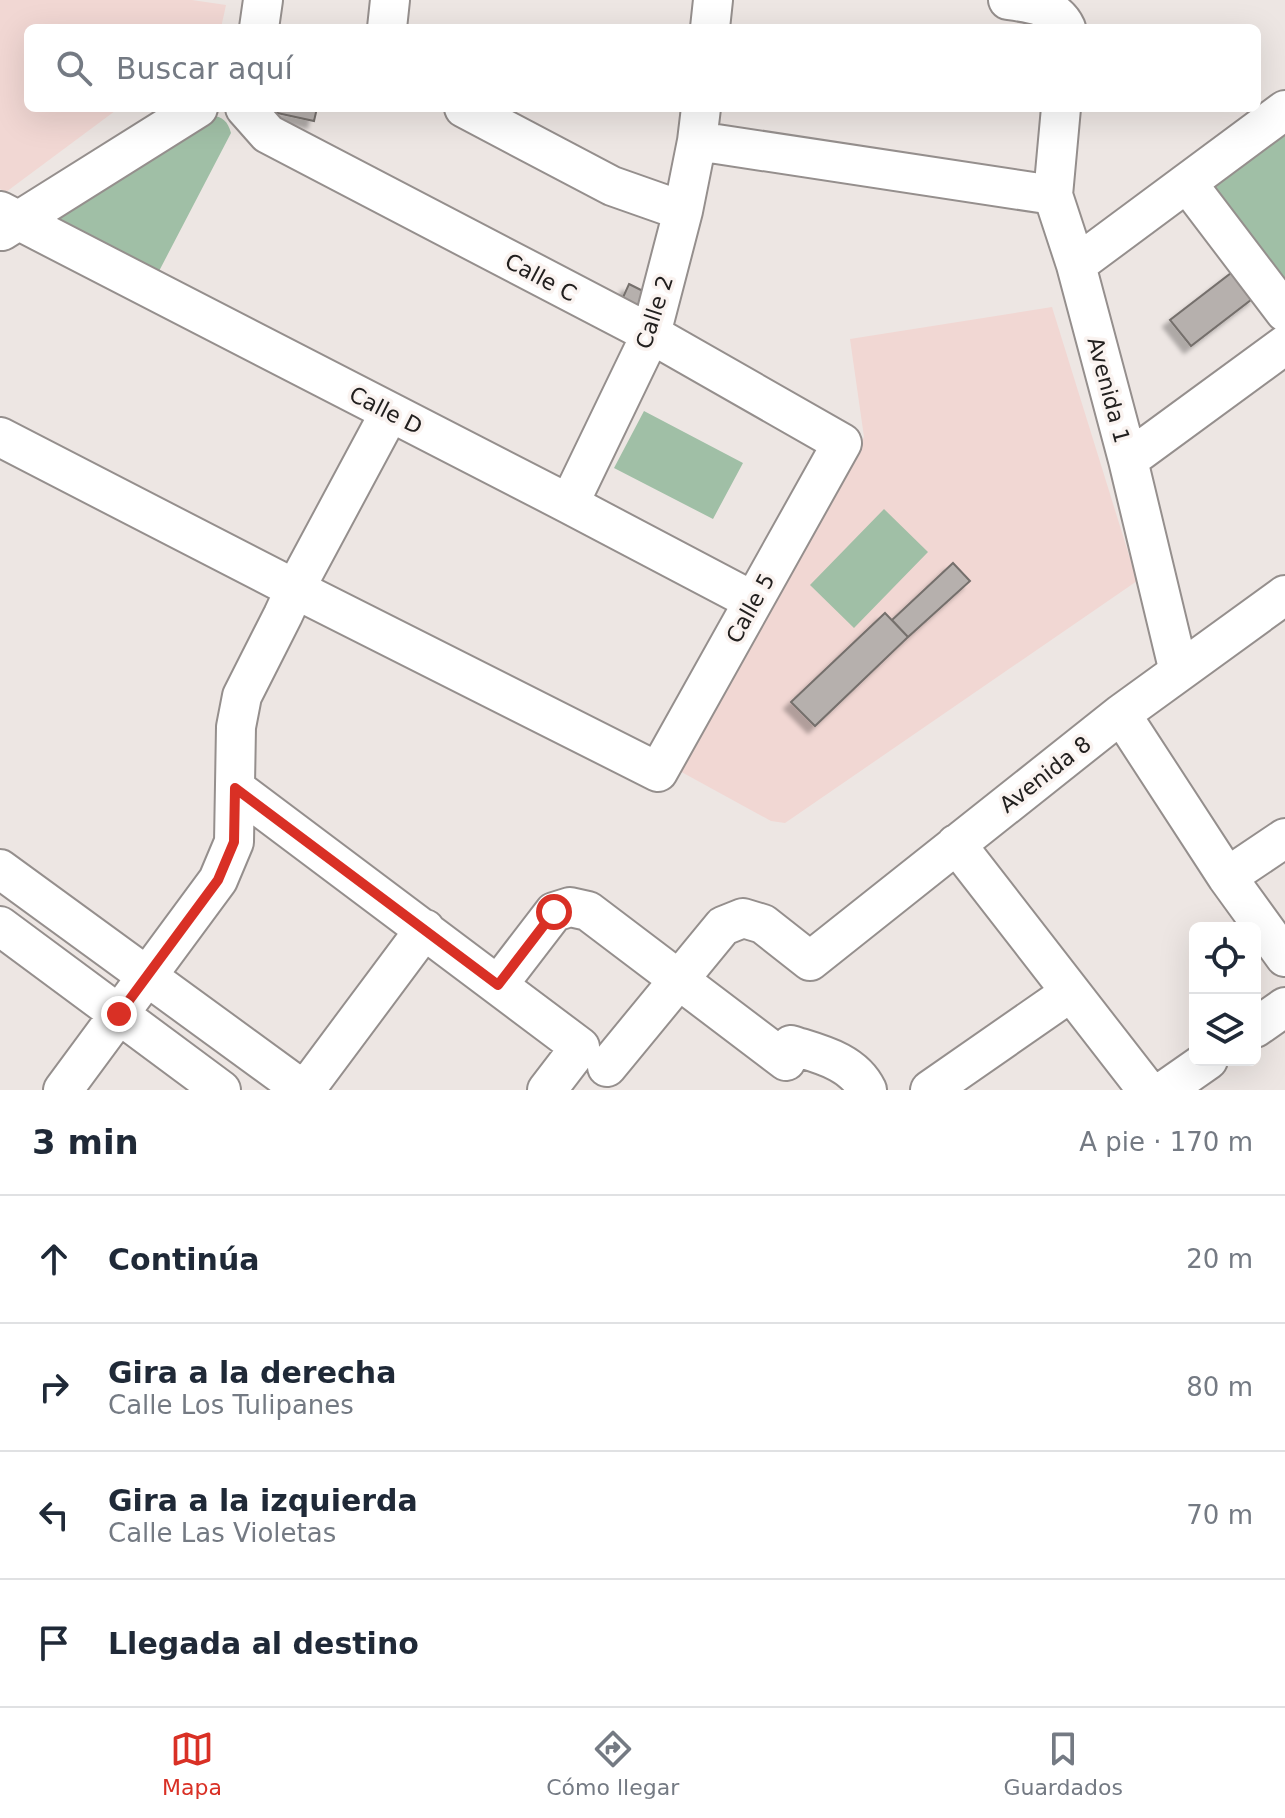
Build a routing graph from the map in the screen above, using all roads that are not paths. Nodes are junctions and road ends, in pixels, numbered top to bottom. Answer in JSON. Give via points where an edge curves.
{"nodes":[{"id":1,"x":263,"y":0,"type":"edge"},
{"id":2,"x":390,"y":0,"type":"edge"},
{"id":3,"x":713,"y":0,"type":"edge"},
{"id":4,"x":1008,"y":0,"type":"edge"},
{"id":5,"x":1063,"y":22,"type":"edge"},
{"id":6,"x":260,"y":24,"type":"edge"},
{"id":7,"x":387,"y":24,"type":"edge"},
{"id":8,"x":710,"y":24,"type":"edge"},
{"id":9,"x":1285,"y":110,"type":"edge"},
{"id":10,"x":191,"y":112,"type":"edge"},
{"id":11,"x":249,"y":112,"type":"edge"},
{"id":12,"x":472,"y":112,"type":"edge"},
{"id":13,"x":1061,"y":112,"type":"edge"},
{"id":14,"x":699,"y":124,"type":"edge"},
{"id":15,"x":1187,"y":183,"type":"junction"},
{"id":16,"x":1053,"y":195,"type":"junction"},
{"id":17,"x":683,"y":211,"type":"junction"},
{"id":18,"x":6,"y":221,"type":"edge"},
{"id":19,"x":1076,"y":265,"type":"junction"},
{"id":20,"x":1285,"y":312,"type":"edge"},
{"id":21,"x":651,"y":334,"type":"junction"},
{"id":22,"x":1285,"y":345,"type":"edge"},
{"id":23,"x":390,"y":412,"type":"junction"},
{"id":24,"x":0,"y":437,"type":"edge"},
{"id":25,"x":842,"y":443,"type":"joint"},
{"id":26,"x":1128,"y":460,"type":"junction"},
{"id":27,"x":569,"y":504,"type":"junction"},
{"id":28,"x":295,"y":589,"type":"junction"},
{"id":29,"x":1285,"y":595,"type":"edge"},
{"id":30,"x":753,"y":601,"type":"junction"},
{"id":31,"x":1179,"y":672,"type":"junction"},
{"id":32,"x":1121,"y":714,"type":"junction"},
{"id":33,"x":235,"y":788,"type":"junction"},
{"id":34,"x":1285,"y":838,"type":"edge"},
{"id":35,"x":956,"y":844,"type":"junction"},
{"id":36,"x":0,"y":869,"type":"edge"},
{"id":37,"x":1227,"y":877,"type":"junction"},
{"id":38,"x":0,"y":926,"type":"edge"},
{"id":39,"x":425,"y":929,"type":"junction"},
{"id":40,"x":1285,"y":957,"type":"edge"},
{"id":41,"x":147,"y":976,"type":"junction"},
{"id":42,"x":678,"y":979,"type":"junction"},
{"id":43,"x":498,"y":985,"type":"junction"},
{"id":44,"x":1071,"y":992,"type":"junction"},
{"id":45,"x":1285,"y":1007,"type":"edge"},
{"id":46,"x":119,"y":1014,"type":"junction"},
{"id":47,"x":1261,"y":1024,"type":"edge"},
{"id":48,"x":594,"y":1057,"type":"junction"},
{"id":49,"x":1199,"y":1066,"type":"edge"},
{"id":50,"x":937,"y":1088,"type":"edge"},
{"id":51,"x":63,"y":1090,"type":"edge"},
{"id":52,"x":221,"y":1090,"type":"edge"},
{"id":53,"x":304,"y":1090,"type":"edge"},
{"id":54,"x":547,"y":1090,"type":"edge"},
{"id":55,"x":867,"y":1090,"type":"edge"},
{"id":56,"x":1147,"y":1090,"type":"edge"},
{"id":57,"x":1165,"y":1090,"type":"edge"}],
"edges":[{"from":1,"to":6,"type":"street"},
{"from":2,"to":7,"type":"street"},
{"from":3,"to":8,"type":"street"},
{"from":4,"to":5,"type":"street","via":[[1032,3]]},
{"from":9,"to":15,"type":"street"},
{"from":10,"to":18,"type":"street"},
{"from":11,"to":21,"type":"street","name":"Calle C","via":[[268,134]]},
{"from":12,"to":17,"type":"street","via":[[612,186]]},
{"from":13,"to":16,"type":"street","name":"Avenida 1"},
{"from":14,"to":16,"type":"street"},
{"from":14,"to":17,"type":"street","name":"Calle 2"},
{"from":15,"to":19,"type":"street"},
{"from":15,"to":20,"type":"street"},
{"from":16,"to":19,"type":"street","name":"Avenida 1"},
{"from":17,"to":21,"type":"street","name":"Calle 2"},
{"from":18,"to":23,"type":"street","name":"Calle D"},
{"from":19,"to":26,"type":"street","name":"Avenida 1"},
{"from":21,"to":25,"type":"street","name":"Calle C"},
{"from":21,"to":27,"type":"street","name":"Calle 2"},
{"from":22,"to":26,"type":"street"},
{"from":23,"to":27,"type":"street","name":"Calle D"},
{"from":23,"to":28,"type":"street"},
{"from":24,"to":28,"type":"street"},
{"from":25,"to":30,"type":"street","name":"Calle 5"},
{"from":26,"to":31,"type":"street","name":"Avenida 1"},
{"from":27,"to":30,"type":"street","name":"Calle D"},
{"from":28,"to":30,"type":"street","name":"Calle 5","via":[[658,772]]},
{"from":28,"to":33,"type":"street","via":[[242,696]]},
{"from":29,"to":31,"type":"street","name":"Avenida 8"},
{"from":31,"to":32,"type":"street","name":"Avenida 8"},
{"from":32,"to":35,"type":"street","name":"Avenida 8"},
{"from":32,"to":37,"type":"street"},
{"from":33,"to":39,"type":"street"},
{"from":33,"to":41,"type":"street","via":[[234,842],[218,880]]},
{"from":34,"to":37,"type":"street"},
{"from":35,"to":42,"type":"street","name":"Avenida 8","via":[[810,961],[763,924],[743,918],[723,926]]},
{"from":35,"to":44,"type":"street"},
{"from":36,"to":41,"type":"street"},
{"from":37,"to":40,"type":"street"},
{"from":38,"to":46,"type":"street"},
{"from":39,"to":43,"type":"street"},
{"from":39,"to":53,"type":"street"},
{"from":41,"to":46,"type":"street"},
{"from":41,"to":53,"type":"street"},
{"from":42,"to":43,"type":"street","via":[[588,911],[570,907],[554,912]]},
{"from":42,"to":48,"type":"street"},
{"from":42,"to":55,"type":"street","via":[[788,1053],[848,1066]]},
{"from":43,"to":48,"type":"street"},
{"from":44,"to":50,"type":"street"},
{"from":44,"to":56,"type":"street"},
{"from":45,"to":47,"type":"street"},
{"from":46,"to":51,"type":"street"},
{"from":46,"to":52,"type":"street"},
{"from":48,"to":54,"type":"street"},
{"from":49,"to":57,"type":"street"}]}
